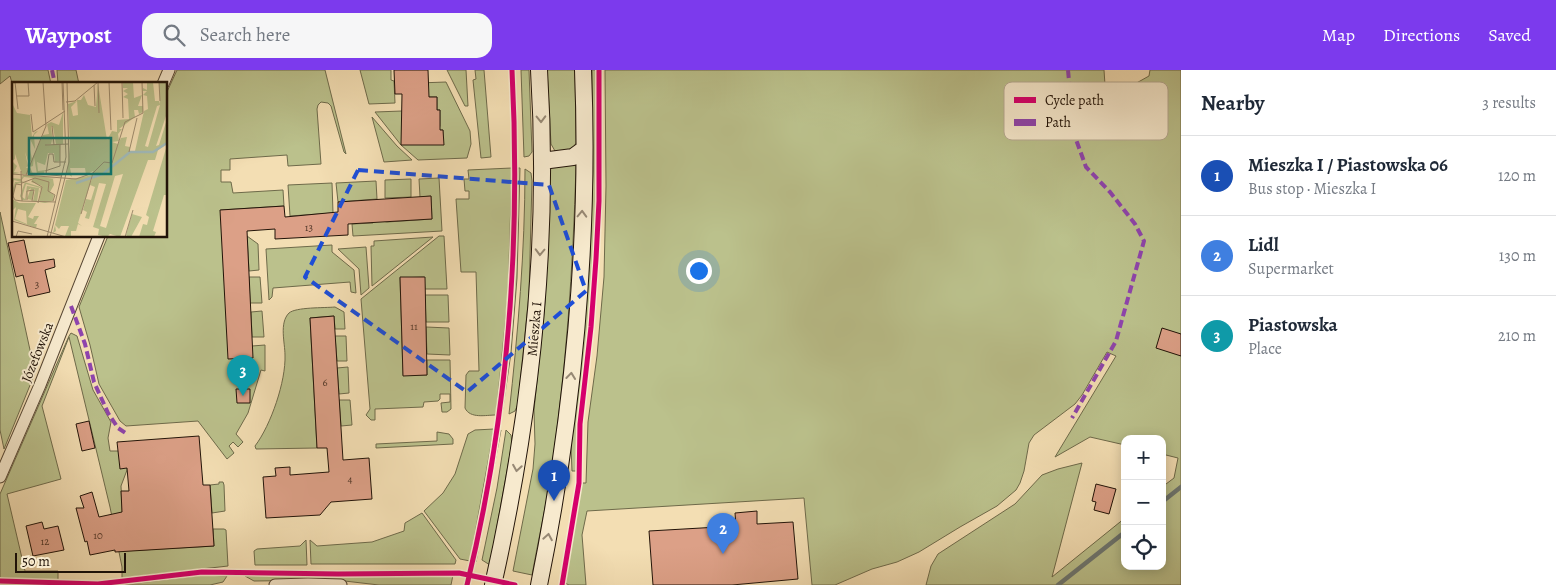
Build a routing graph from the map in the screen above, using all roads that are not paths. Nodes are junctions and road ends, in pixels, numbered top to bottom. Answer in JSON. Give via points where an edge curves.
{"nodes":[{"id":1,"x":169,"y":70,"type":"edge"},
{"id":2,"x":539,"y":70,"type":"edge"},
{"id":3,"x":584,"y":70,"type":"edge"},
{"id":4,"x":164,"y":82,"type":"edge"},
{"id":5,"x":584,"y":149,"type":"junction"},
{"id":6,"x":542,"y":161,"type":"junction"},
{"id":7,"x":98,"y":238,"type":"edge"},
{"id":8,"x":0,"y":477,"type":"edge"},
{"id":9,"x":304,"y":584,"type":"edge"},
{"id":10,"x":275,"y":585,"type":"edge"},
{"id":11,"x":340,"y":585,"type":"edge"},
{"id":12,"x":493,"y":585,"type":"edge"},
{"id":13,"x":539,"y":585,"type":"edge"}],
"edges":[{"from":1,"to":4,"type":"street"},
{"from":2,"to":6,"type":"street","name":"Mieszka I","one_way":true},
{"from":3,"to":5,"type":"street"},
{"from":5,"to":6,"type":"street","via":[[573,157]]},
{"from":13,"to":5,"type":"street","one_way":true,"via":[[559,471],[572,362],[580,274]]},
{"from":6,"to":12,"type":"street","name":"Mieszka I","one_way":true,"via":[[540,264],[533,354],[512,495]]},
{"from":7,"to":8,"type":"street","name":"Józefowska"},
{"from":9,"to":10,"type":"street"},
{"from":9,"to":11,"type":"street"}]}
